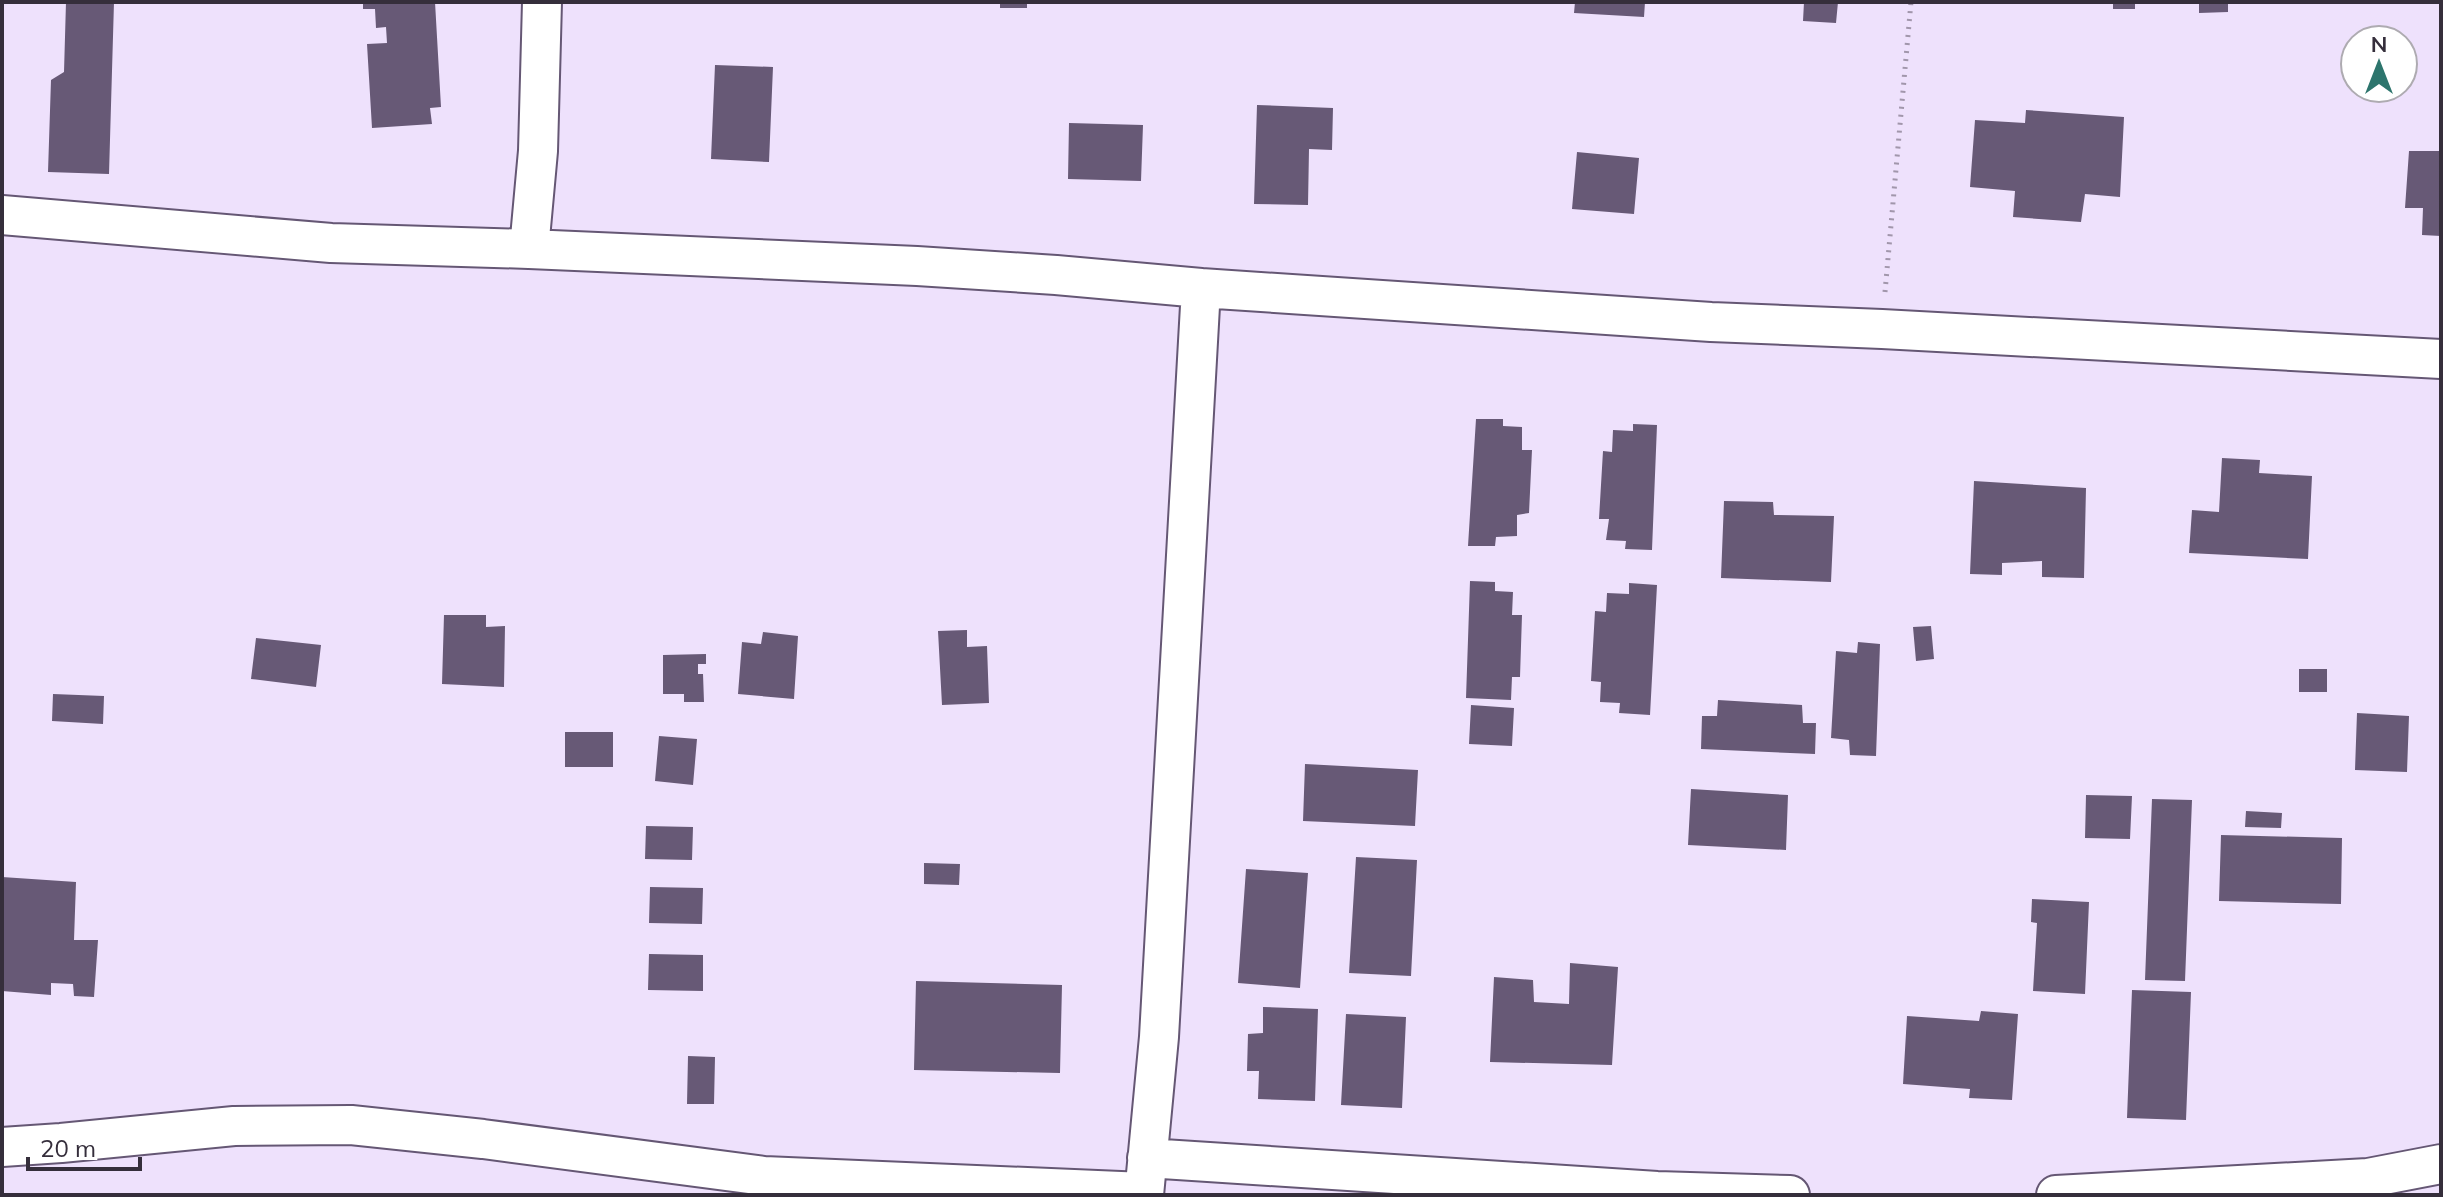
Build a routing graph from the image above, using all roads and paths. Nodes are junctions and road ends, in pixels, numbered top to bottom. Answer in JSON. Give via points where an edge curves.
{"nodes":[{"id":1,"x":542,"y":2,"type":"edge"},
{"id":2,"x":1911,"y":2,"type":"edge"},
{"id":3,"x":2,"y":215,"type":"edge"},
{"id":4,"x":529,"y":249,"type":"junction"},
{"id":5,"x":1201,"y":288,"type":"junction"},
{"id":6,"x":1882,"y":329,"type":"junction"},
{"id":7,"x":2441,"y":359,"type":"edge"},
{"id":8,"x":2,"y":1147,"type":"edge"},
{"id":9,"x":2441,"y":1164,"type":"edge"},
{"id":10,"x":1145,"y":1182,"type":"edge"},
{"id":11,"x":1790,"y":1195,"type":"edge"},
{"id":12,"x":2056,"y":1195,"type":"edge"}],
"edges":[{"from":1,"to":4,"type":"street"},
{"from":2,"to":6,"type":"path"},
{"from":3,"to":4,"type":"street","via":[[331,243]]},
{"from":4,"to":5,"type":"street","via":[[948,268]]},
{"from":5,"to":6,"type":"street"},
{"from":5,"to":10,"type":"street","via":[[1159,1037]]},
{"from":6,"to":7,"type":"street"},
{"from":8,"to":10,"type":"street","via":[[234,1126],[351,1125],[764,1176]]},
{"from":9,"to":12,"type":"street","via":[[2368,1178]]},
{"from":10,"to":11,"type":"street"}]}
